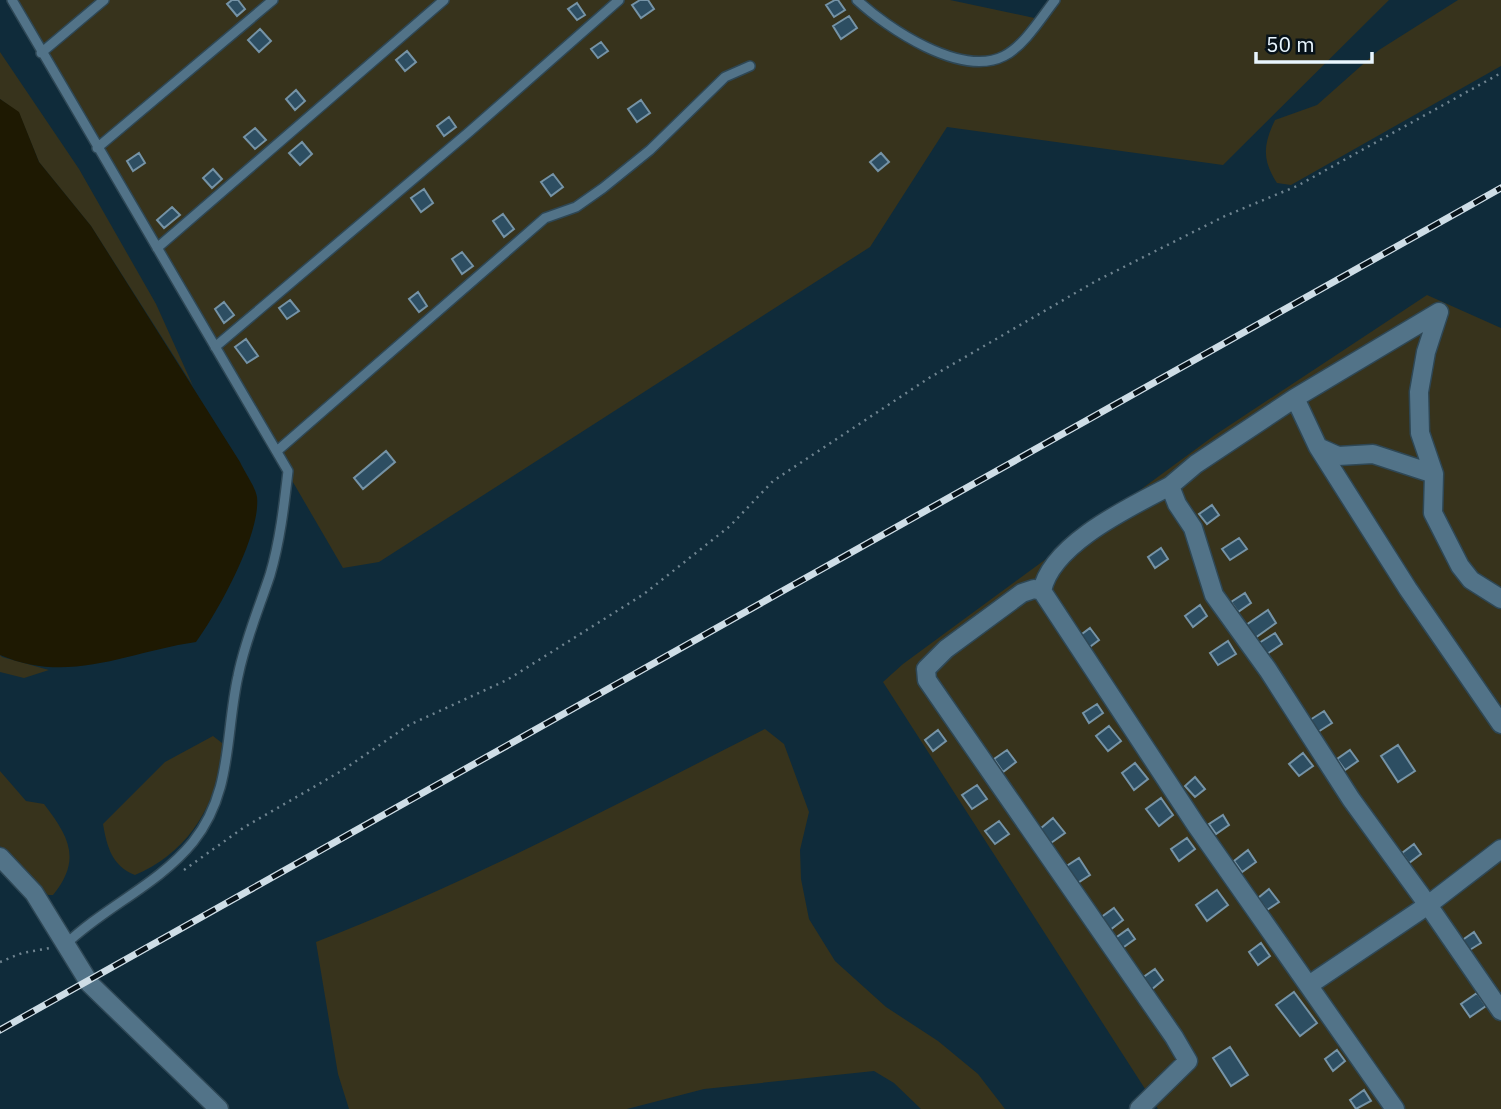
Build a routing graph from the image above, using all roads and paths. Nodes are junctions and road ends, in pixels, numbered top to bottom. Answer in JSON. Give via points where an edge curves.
{"nodes":[{"id":1,"x":12,"y":0,"type":"edge"},
{"id":2,"x":104,"y":0,"type":"edge"},
{"id":3,"x":274,"y":0,"type":"edge"},
{"id":4,"x":444,"y":0,"type":"edge"},
{"id":5,"x":619,"y":0,"type":"edge"},
{"id":6,"x":857,"y":0,"type":"edge"},
{"id":7,"x":1055,"y":0,"type":"edge"},
{"id":8,"x":41,"y":53,"type":"junction"},
{"id":9,"x":750,"y":66,"type":"dead end"},
{"id":10,"x":1501,"y":73,"type":"edge"},
{"id":11,"x":97,"y":148,"type":"junction"},
{"id":12,"x":157,"y":248,"type":"junction"},
{"id":13,"x":215,"y":346,"type":"junction"},
{"id":14,"x":1295,"y":398,"type":"junction"},
{"id":15,"x":1318,"y":447,"type":"junction"},
{"id":16,"x":277,"y":452,"type":"junction"},
{"id":17,"x":1434,"y":474,"type":"junction"},
{"id":18,"x":1170,"y":486,"type":"junction"},
{"id":19,"x":1042,"y":591,"type":"junction"},
{"id":20,"x":1498,"y":593,"type":"edge"},
{"id":21,"x":1501,"y":724,"type":"edge"},
{"id":22,"x":1501,"y":849,"type":"edge"},
{"id":23,"x":0,"y":857,"type":"edge"},
{"id":24,"x":179,"y":873,"type":"dead end"},
{"id":25,"x":1428,"y":905,"type":"junction"},
{"id":26,"x":65,"y":945,"type":"junction"},
{"id":27,"x":0,"y":962,"type":"edge"},
{"id":28,"x":1309,"y":985,"type":"junction"},
{"id":29,"x":1501,"y":1011,"type":"edge"},
{"id":30,"x":219,"y":1109,"type":"edge"},
{"id":31,"x":1139,"y":1109,"type":"edge"},
{"id":32,"x":1395,"y":1109,"type":"edge"}],
"edges":[{"from":1,"to":8,"type":"lane"},
{"from":2,"to":8,"type":"lane"},
{"from":3,"to":11,"type":"lane"},
{"from":4,"to":12,"type":"lane"},
{"from":5,"to":13,"type":"lane"},
{"from":6,"to":7,"type":"lane","via":[[923,46],[953,57],[984,61],[1007,55]]},
{"from":8,"to":11,"type":"lane"},
{"from":9,"to":16,"type":"lane","via":[[725,76],[650,150],[603,188],[576,207],[545,218]]},
{"from":10,"to":24,"type":"path","via":[[1297,186],[1236,210],[1096,281],[929,378],[773,481],[730,526],[634,600],[507,680],[409,725]]},
{"from":11,"to":12,"type":"lane"},
{"from":12,"to":13,"type":"lane"},
{"from":13,"to":16,"type":"lane"},
{"from":14,"to":15,"type":"street"},
{"from":14,"to":17,"type":"street","via":[[1439,312],[1419,393],[1420,433]]},
{"from":14,"to":18,"type":"street"},
{"from":15,"to":17,"type":"street","via":[[1338,456],[1373,454]]},
{"from":15,"to":21,"type":"street"},
{"from":16,"to":26,"type":"lane","via":[[288,471],[280,536],[237,678],[231,743],[209,817],[171,863]]},
{"from":17,"to":20,"type":"street","via":[[1433,513],[1460,566],[1471,580]]},
{"from":18,"to":19,"type":"street","via":[[1064,554],[1045,577]]},
{"from":18,"to":25,"type":"street","via":[[1193,528],[1214,595]]},
{"from":19,"to":28,"type":"street","via":[[1196,825]]},
{"from":19,"to":31,"type":"street","via":[[1022,593],[946,649],[926,669],[928,680],[1188,1061]]},
{"from":22,"to":25,"type":"street"},
{"from":23,"to":26,"type":"street","via":[[34,894]]},
{"from":25,"to":28,"type":"street"},
{"from":25,"to":29,"type":"street"},
{"from":26,"to":27,"type":"path"},
{"from":26,"to":30,"type":"street","via":[[90,984]]},
{"from":28,"to":32,"type":"street"}]}
